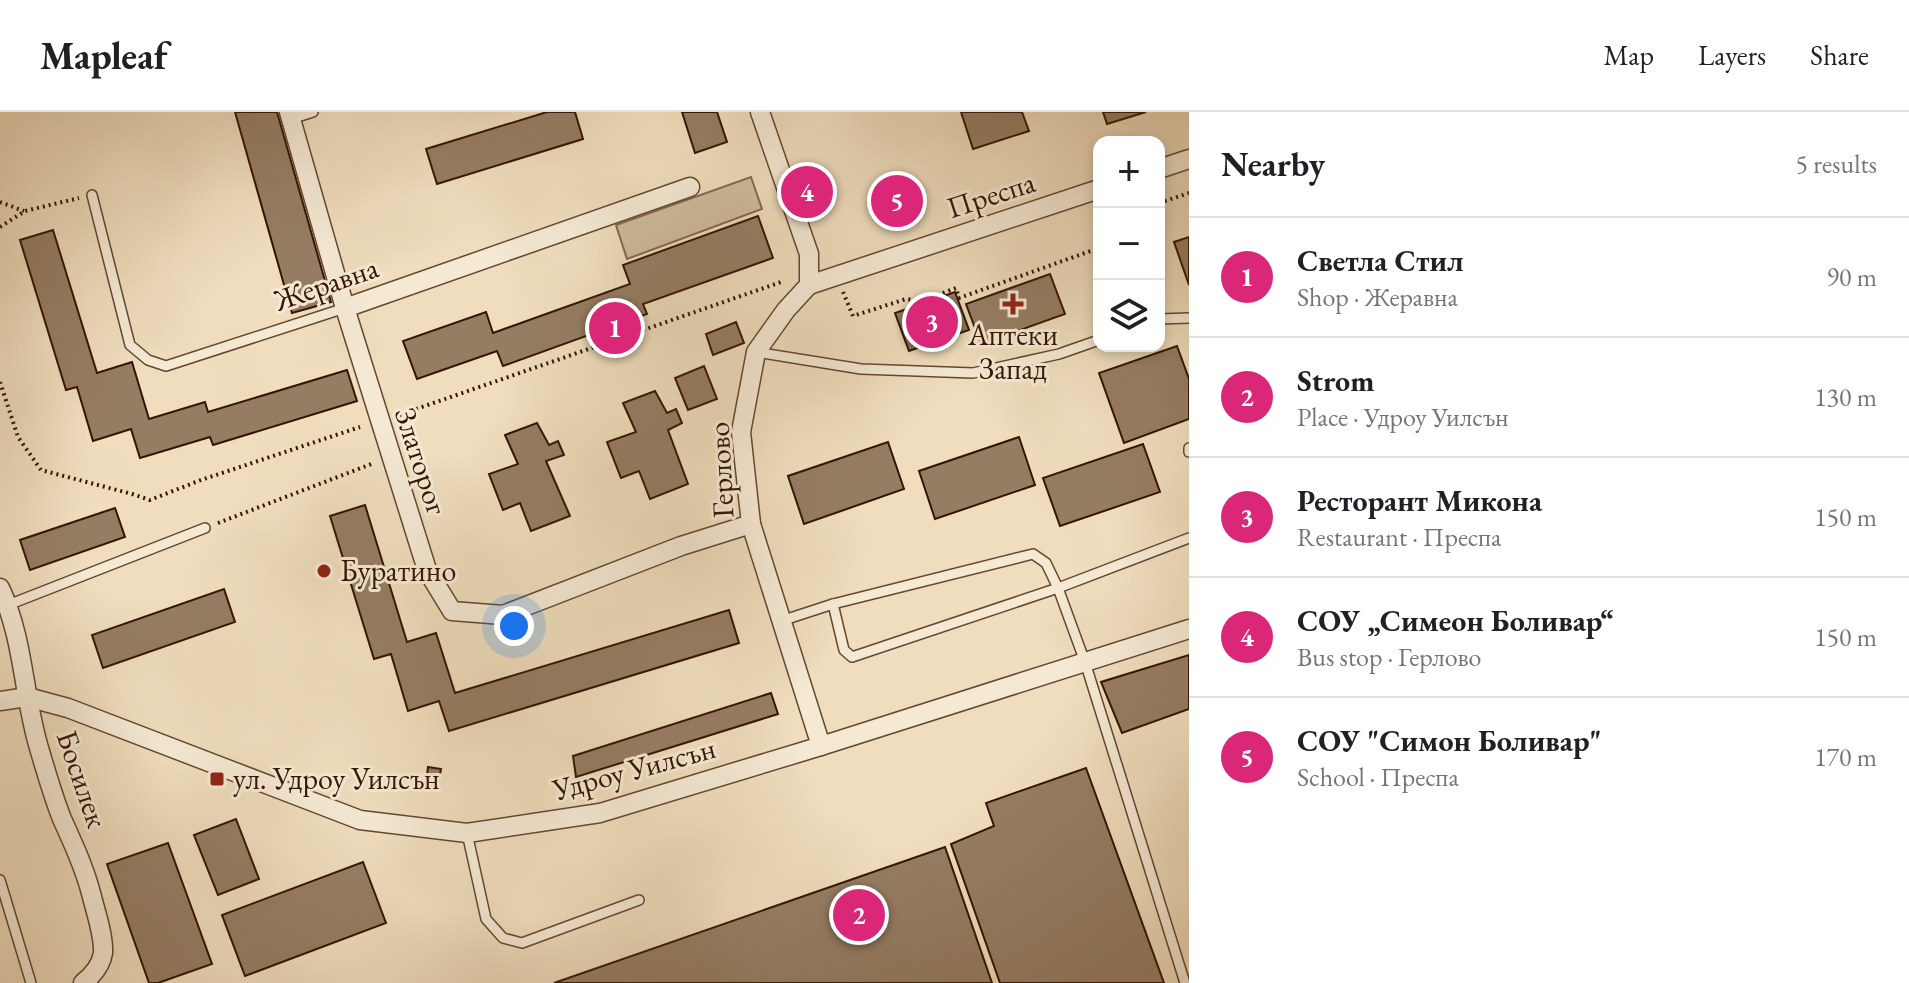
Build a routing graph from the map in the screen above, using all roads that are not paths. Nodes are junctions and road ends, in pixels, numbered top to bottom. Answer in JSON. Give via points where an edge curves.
{"nodes":[{"id":1,"x":313,"y":112,"type":"edge"},
{"id":2,"x":760,"y":112,"type":"edge"},
{"id":3,"x":290,"y":116,"type":"edge"},
{"id":4,"x":1189,"y":159,"type":"edge"},
{"id":5,"x":1165,"y":167,"type":"edge"},
{"id":6,"x":690,"y":187,"type":"dead end"},
{"id":7,"x":1093,"y":191,"type":"edge"},
{"id":8,"x":92,"y":195,"type":"road end"},
{"id":9,"x":809,"y":279,"type":"junction"},
{"id":10,"x":345,"y":308,"type":"junction"},
{"id":11,"x":1189,"y":318,"type":"edge"},
{"id":12,"x":1165,"y":319,"type":"edge"},
{"id":13,"x":1093,"y":342,"type":"edge"},
{"id":14,"x":756,"y":352,"type":"junction"},
{"id":15,"x":751,"y":524,"type":"junction"},
{"id":16,"x":205,"y":528,"type":"road end"},
{"id":17,"x":1189,"y":538,"type":"edge"},
{"id":18,"x":1058,"y":588,"type":"junction"},
{"id":19,"x":4,"y":596,"type":"edge"},
{"id":20,"x":833,"y":604,"type":"junction"},
{"id":21,"x":781,"y":621,"type":"junction"},
{"id":22,"x":1189,"y":629,"type":"edge"},
{"id":23,"x":1085,"y":662,"type":"junction"},
{"id":24,"x":27,"y":697,"type":"junction"},
{"id":25,"x":0,"y":701,"type":"edge"},
{"id":26,"x":821,"y":746,"type":"junction"},
{"id":27,"x":467,"y":833,"type":"junction"},
{"id":28,"x":0,"y":880,"type":"edge"},
{"id":29,"x":639,"y":900,"type":"dead end"},
{"id":30,"x":31,"y":983,"type":"edge"},
{"id":31,"x":83,"y":983,"type":"edge"},
{"id":32,"x":1185,"y":983,"type":"edge"}],
"edges":[{"from":1,"to":3,"type":"lane"},
{"from":2,"to":9,"type":"street","via":[[809,254]]},
{"from":3,"to":10,"type":"street","name":"Златорог"},
{"from":4,"to":5,"type":"street"},
{"from":6,"to":10,"type":"street","name":"Жеравна"},
{"from":7,"to":9,"type":"street","name":"Преспа","via":[[837,276]]},
{"from":8,"to":10,"type":"lane","name":"Жеравна","via":[[130,345],[148,360],[166,366]]},
{"from":9,"to":14,"type":"street","name":"Герлово"},
{"from":10,"to":15,"type":"street","name":"Златорог","via":[[427,570],[452,611],[503,615]]},
{"from":11,"to":12,"type":"lane"},
{"from":13,"to":14,"type":"lane","via":[[973,373],[861,369]]},
{"from":14,"to":15,"type":"street","name":"Герлово","via":[[741,432]]},
{"from":15,"to":21,"type":"street","name":"Герлово"},
{"from":16,"to":19,"type":"lane"},
{"from":17,"to":18,"type":"lane"},
{"from":18,"to":20,"type":"lane","via":[[1046,563],[1033,554]]},
{"from":18,"to":20,"type":"lane","via":[[852,657],[844,650]]},
{"from":18,"to":23,"type":"lane"},
{"from":19,"to":24,"type":"street","name":"Босилек","via":[[20,646]]},
{"from":20,"to":21,"type":"lane"},
{"from":21,"to":26,"type":"street","name":"Герлово"},
{"from":22,"to":23,"type":"street","name":"Удроу Уилсън"},
{"from":23,"to":26,"type":"street","name":"Удроу Уилсън"},
{"from":23,"to":32,"type":"lane"},
{"from":24,"to":25,"type":"street","name":"Удроу Уилсън"},
{"from":24,"to":27,"type":"street","name":"Удроу Уилсън","via":[[360,820]]},
{"from":24,"to":31,"type":"street","name":"Босилек","via":[[38,746],[85,869],[99,923],[103,952],[98,969]]},
{"from":26,"to":27,"type":"street","name":"Удроу Уилсън","via":[[600,813]]},
{"from":27,"to":29,"type":"lane","via":[[486,919],[503,938],[522,943]]},
{"from":28,"to":30,"type":"lane"}]}
